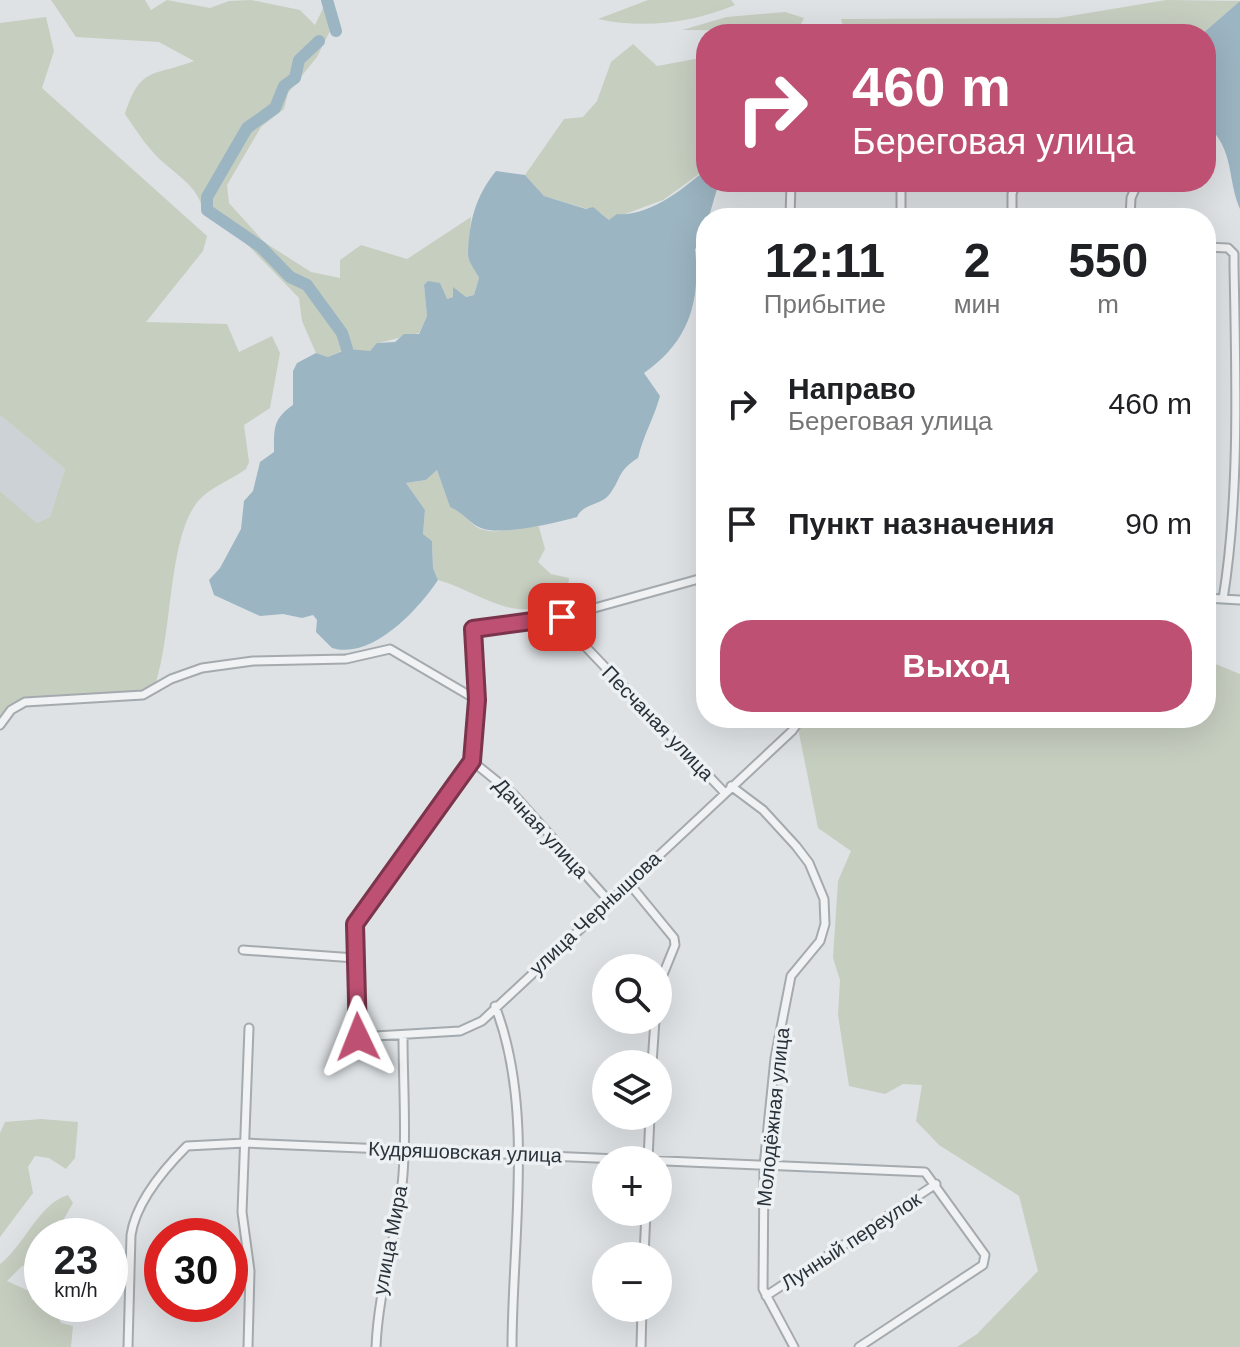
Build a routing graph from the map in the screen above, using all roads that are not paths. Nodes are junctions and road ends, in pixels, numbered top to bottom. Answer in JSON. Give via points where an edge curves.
{"nodes":[{"id":1,"x":1216,"y":247,"type":"edge"},
{"id":2,"x":696,"y":580,"type":"edge"},
{"id":3,"x":1216,"y":599,"type":"edge"},
{"id":4,"x":1223,"y":599,"type":"junction"},
{"id":5,"x":1240,"y":600,"type":"edge"},
{"id":6,"x":562,"y":617,"type":"junction"},
{"id":7,"x":477,"y":700,"type":"junction"},
{"id":8,"x":0,"y":725,"type":"edge"},
{"id":9,"x":794,"y":728,"type":"edge"},
{"id":10,"x":472,"y":761,"type":"junction"},
{"id":11,"x":731,"y":786,"type":"junction"},
{"id":12,"x":724,"y":792,"type":"junction"},
{"id":13,"x":628,"y":882,"type":"junction"},
{"id":14,"x":608,"y":900,"type":"junction"},
{"id":15,"x":243,"y":950,"type":"dead end"},
{"id":16,"x":671,"y":954,"type":"edge"},
{"id":17,"x":355,"y":958,"type":"junction"},
{"id":18,"x":495,"y":1006,"type":"junction"},
{"id":19,"x":249,"y":1028,"type":"dead end"},
{"id":20,"x":403,"y":1036,"type":"junction"},
{"id":21,"x":245,"y":1143,"type":"junction"},
{"id":22,"x":405,"y":1150,"type":"junction"},
{"id":23,"x":517,"y":1155,"type":"junction"},
{"id":24,"x":592,"y":1157,"type":"edge"},
{"id":25,"x":672,"y":1160,"type":"edge"},
{"id":26,"x":764,"y":1166,"type":"junction"},
{"id":27,"x":936,"y":1184,"type":"junction"},
{"id":28,"x":766,"y":1296,"type":"junction"},
{"id":29,"x":642,"y":1322,"type":"edge"},
{"id":30,"x":128,"y":1347,"type":"edge"},
{"id":31,"x":248,"y":1347,"type":"edge"},
{"id":32,"x":376,"y":1347,"type":"edge"},
{"id":33,"x":512,"y":1347,"type":"edge"},
{"id":34,"x":641,"y":1347,"type":"edge"},
{"id":35,"x":794,"y":1347,"type":"edge"},
{"id":36,"x":859,"y":1347,"type":"edge"}],
"edges":[{"from":1,"to":4,"type":"street","via":[[1234,254],[1236,478]]},
{"from":2,"to":6,"type":"street"},
{"from":3,"to":4,"type":"street"},
{"from":4,"to":5,"type":"street"},
{"from":6,"to":7,"type":"street","via":[[473,629]]},
{"from":6,"to":12,"type":"street","name":"Песчаная улица"},
{"from":7,"to":8,"type":"street","via":[[390,649],[346,659],[202,668],[143,695],[25,702]]},
{"from":7,"to":10,"type":"street"},
{"from":9,"to":11,"type":"street","name":"улица Чернышова"},
{"from":10,"to":14,"type":"street","name":"Дачная улица","via":[[514,795]]},
{"from":10,"to":17,"type":"street","via":[[358,919]]},
{"from":11,"to":12,"type":"street","name":"улица Чернышова"},
{"from":11,"to":26,"type":"street","name":"Молодёжная улица","via":[[763,810],[796,846],[824,899],[820,941],[791,976],[775,1058]]},
{"from":12,"to":13,"type":"street","name":"улица Чернышова"},
{"from":13,"to":14,"type":"street","name":"улица Чернышова"},
{"from":13,"to":16,"type":"street","via":[[674,938]]},
{"from":14,"to":18,"type":"street","name":"улица Чернышова"},
{"from":15,"to":17,"type":"street"},
{"from":17,"to":20,"type":"street","name":"улица Чернышова","via":[[358,1037]]},
{"from":18,"to":20,"type":"street","name":"улица Чернышова","via":[[471,1028]]},
{"from":18,"to":23,"type":"street","via":[[515,1093]]},
{"from":19,"to":21,"type":"street"},
{"from":20,"to":22,"type":"street","name":"улица Мира"},
{"from":21,"to":22,"type":"street","name":"Кудряшовская улица"},
{"from":21,"to":30,"type":"street","name":"Кудряшовская улица","via":[[187,1146],[166,1168],[132,1226]]},
{"from":21,"to":31,"type":"street","via":[[242,1212],[250,1271]]},
{"from":22,"to":23,"type":"street","name":"Кудряшовская улица"},
{"from":22,"to":32,"type":"street","name":"улица Мира","via":[[400,1202],[380,1291]]},
{"from":23,"to":24,"type":"street","name":"Кудряшовская улица"},
{"from":23,"to":33,"type":"street"},
{"from":25,"to":26,"type":"street","name":"Кудряшовская улица"},
{"from":26,"to":27,"type":"street","name":"Кудряшовская улица","via":[[914,1170]]},
{"from":26,"to":28,"type":"street","name":"Молодёжная улица"},
{"from":27,"to":28,"type":"street","name":"Лунный переулок"},
{"from":27,"to":36,"type":"street","via":[[986,1258],[983,1265]]},
{"from":28,"to":35,"type":"street","name":"Молодёжная улица"},
{"from":29,"to":34,"type":"street"}]}
